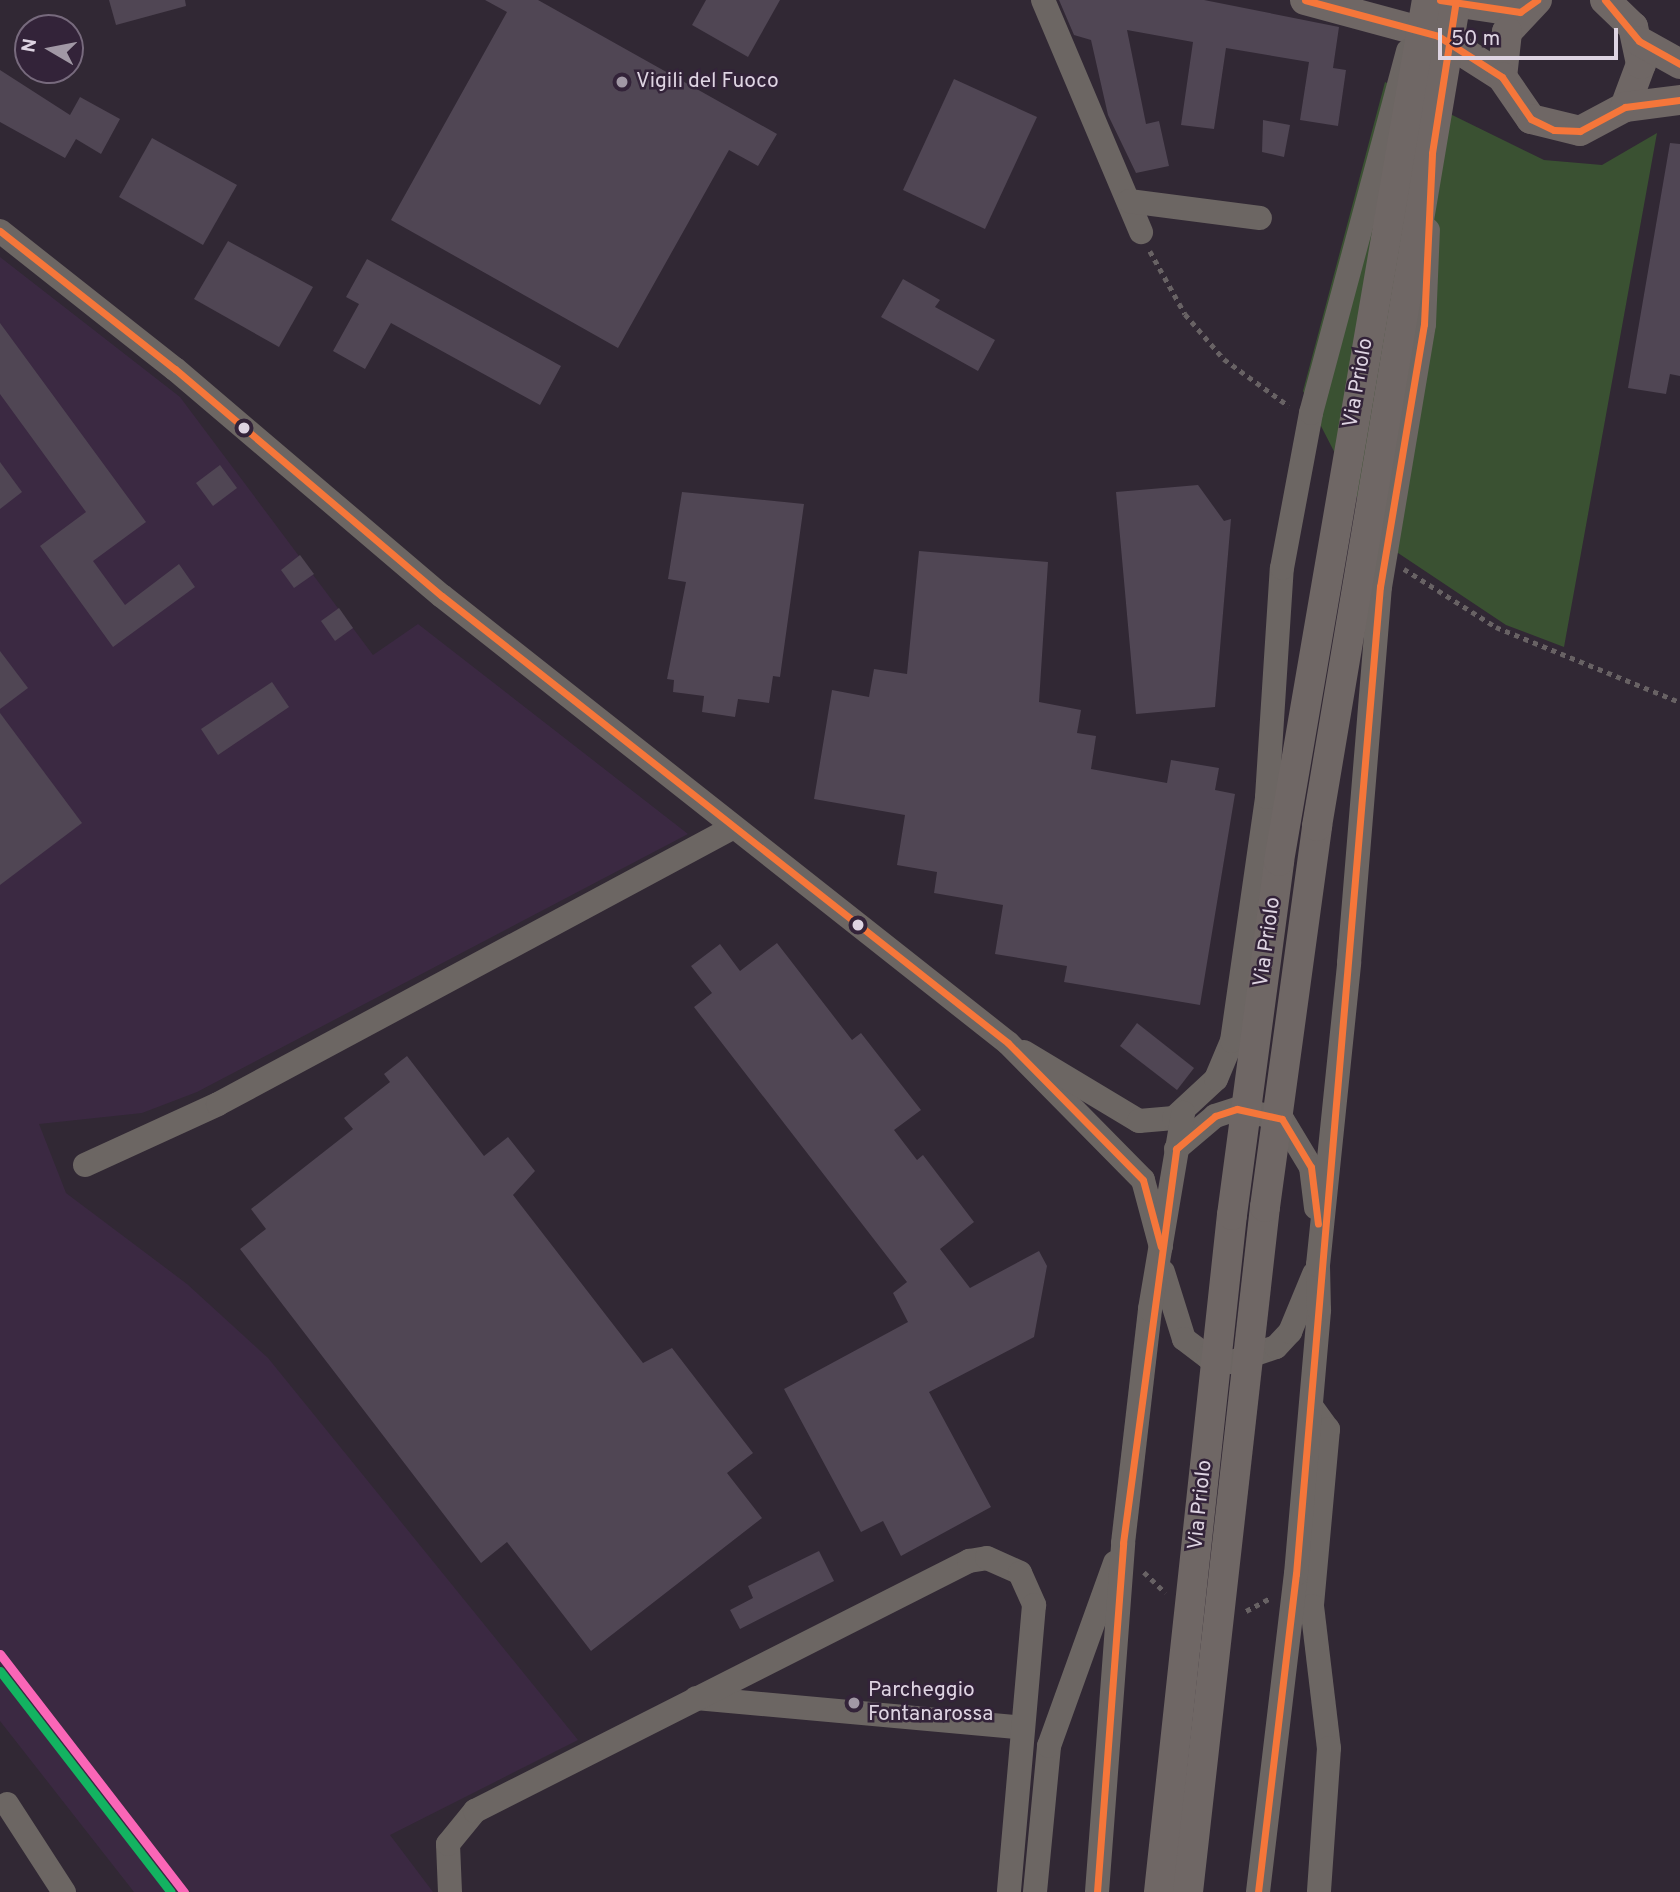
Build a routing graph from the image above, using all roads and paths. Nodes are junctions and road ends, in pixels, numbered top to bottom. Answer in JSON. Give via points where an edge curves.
{"nodes":[{"id":1,"x":1043,"y":0,"type":"edge"},
{"id":2,"x":1305,"y":0,"type":"edge"},
{"id":3,"x":1425,"y":0,"type":"edge"},
{"id":4,"x":1440,"y":0,"type":"edge"},
{"id":5,"x":1456,"y":0,"type":"edge"},
{"id":6,"x":1605,"y":0,"type":"edge"},
{"id":7,"x":1528,"y":6,"type":"edge"},
{"id":8,"x":1639,"y":41,"type":"junction"},
{"id":9,"x":1680,"y":64,"type":"edge"},
{"id":10,"x":1502,"y":76,"type":"junction"},
{"id":11,"x":1680,"y":100,"type":"edge"},
{"id":12,"x":1625,"y":107,"type":"junction"},
{"id":13,"x":1432,"y":153,"type":"junction"},
{"id":14,"x":1129,"y":201,"type":"junction"},
{"id":15,"x":1259,"y":218,"type":"dead end"},
{"id":16,"x":0,"y":231,"type":"edge"},
{"id":17,"x":1141,"y":232,"type":"dead end"},
{"id":18,"x":732,"y":828,"type":"junction"},
{"id":19,"x":1008,"y":1043,"type":"junction"},
{"id":20,"x":1184,"y":1131,"type":"junction"},
{"id":21,"x":85,"y":1165,"type":"dead end"},
{"id":22,"x":1161,"y":1252,"type":"junction"},
{"id":23,"x":1319,"y":1254,"type":"junction"},
{"id":24,"x":1311,"y":1406,"type":"junction"},
{"id":25,"x":1123,"y":1543,"type":"junction"},
{"id":26,"x":696,"y":1698,"type":"junction"},
{"id":27,"x":1023,"y":1728,"type":"junction"},
{"id":28,"x":7,"y":1804,"type":"dead end"},
{"id":29,"x":64,"y":1892,"type":"edge"},
{"id":30,"x":450,"y":1892,"type":"edge"},
{"id":31,"x":1009,"y":1892,"type":"edge"},
{"id":32,"x":1035,"y":1892,"type":"edge"},
{"id":33,"x":1097,"y":1892,"type":"edge"},
{"id":34,"x":1159,"y":1892,"type":"edge"},
{"id":35,"x":1188,"y":1892,"type":"edge"},
{"id":36,"x":1258,"y":1892,"type":"edge"},
{"id":37,"x":1320,"y":1892,"type":"edge"}],
"edges":[{"from":1,"to":14,"type":"street","via":[[1082,105],[1100,124]]},
{"from":2,"to":10,"type":"main road","via":[[1438,36]]},
{"from":3,"to":20,"type":"street","bridge":true,"via":[[1311,413],[1282,568],[1267,797],[1232,1041],[1216,1079]]},
{"from":3,"to":34,"type":"main road","name":"Via Priolo","bridge":true,"via":[[1279,861],[1232,1215]]},
{"from":4,"to":7,"type":"main road"},
{"from":5,"to":13,"type":"main road","name":"Via Priolo","bridge":true},
{"from":6,"to":8,"type":"main road"},
{"from":7,"to":10,"type":"main road","via":[[1501,54]]},
{"from":8,"to":9,"type":"main road"},
{"from":8,"to":12,"type":"main road","via":[[1637,87]]},
{"from":10,"to":12,"type":"main road","via":[[1531,119],[1554,130],[1605,123]]},
{"from":11,"to":12,"type":"main road"},
{"from":13,"to":23,"type":"street","bridge":true,"via":[[1424,324],[1380,587]]},
{"from":13,"to":35,"type":"main road","name":"Via Priolo","bridge":true,"via":[[1315,839],[1265,1207]]},
{"from":14,"to":15,"type":"street"},
{"from":14,"to":17,"type":"street"},
{"from":16,"to":18,"type":"street"},
{"from":18,"to":19,"type":"street"},
{"from":18,"to":21,"type":"street","via":[[218,1104]]},
{"from":19,"to":20,"type":"street","via":[[1126,1119]]},
{"from":19,"to":22,"type":"street","via":[[1143,1180]]},
{"from":20,"to":22,"type":"street"},
{"from":20,"to":23,"type":"street","via":[[1237,1110],[1282,1119],[1311,1167]]},
{"from":22,"to":23,"type":"street","via":[[1184,1339],[1208,1357],[1232,1362],[1276,1347],[1290,1332]]},
{"from":22,"to":25,"type":"street"},
{"from":23,"to":24,"type":"street"},
{"from":24,"to":36,"type":"street"},
{"from":24,"to":37,"type":"street","via":[[1328,1429],[1312,1606],[1329,1748]]},
{"from":25,"to":32,"type":"street","via":[[1049,1746]]},
{"from":25,"to":33,"type":"street"},
{"from":26,"to":27,"type":"street"},
{"from":26,"to":27,"type":"street","via":[[987,1558],[1006,1563],[1030,1587]]},
{"from":26,"to":30,"type":"street","via":[[475,1811],[448,1844],[444,1880]]},
{"from":27,"to":31,"type":"street"},
{"from":28,"to":29,"type":"street"}]}
